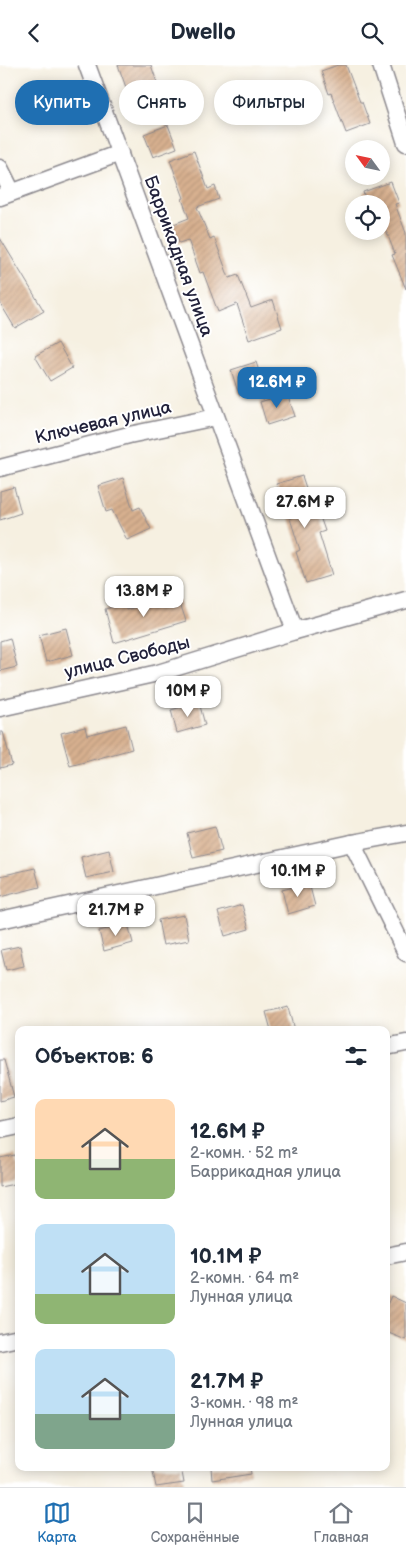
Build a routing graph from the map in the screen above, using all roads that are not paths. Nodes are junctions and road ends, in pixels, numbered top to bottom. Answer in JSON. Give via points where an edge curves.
{"nodes":[{"id":1,"x":88,"y":65,"type":"edge"},
{"id":2,"x":381,"y":65,"type":"edge"},
{"id":3,"x":406,"y":143,"type":"edge"},
{"id":4,"x":120,"y":153,"type":"junction"},
{"id":5,"x":0,"y":168,"type":"edge"},
{"id":6,"x":6,"y":195,"type":"edge"},
{"id":7,"x":216,"y":417,"type":"junction"},
{"id":8,"x":0,"y":468,"type":"edge"},
{"id":9,"x":406,"y":600,"type":"edge"},
{"id":10,"x":295,"y":631,"type":"junction"},
{"id":11,"x":0,"y":708,"type":"edge"},
{"id":12,"x":406,"y":833,"type":"edge"},
{"id":13,"x":352,"y":843,"type":"junction"},
{"id":14,"x":0,"y":920,"type":"edge"},
{"id":15,"x":406,"y":953,"type":"edge"},
{"id":16,"x":406,"y":1043,"type":"edge"},
{"id":17,"x":390,"y":1046,"type":"edge"},
{"id":18,"x":15,"y":1127,"type":"edge"},
{"id":19,"x":0,"y":1130,"type":"edge"},
{"id":20,"x":406,"y":1252,"type":"edge"},
{"id":21,"x":390,"y":1255,"type":"edge"},
{"id":22,"x":15,"y":1339,"type":"edge"},
{"id":23,"x":0,"y":1342,"type":"edge"}],
"edges":[{"from":1,"to":4,"type":"street","name":"Баррикадная улица"},
{"from":2,"to":3,"type":"street"},
{"from":4,"to":6,"type":"street"},
{"from":4,"to":7,"type":"street","name":"Баррикадная улица"},
{"from":5,"to":6,"type":"street"},
{"from":7,"to":8,"type":"street","name":"Ключевая улица"},
{"from":7,"to":10,"type":"street","name":"Баррикадная улица"},
{"from":9,"to":10,"type":"street","name":"улица Свободы"},
{"from":10,"to":11,"type":"street","name":"улица Свободы","via":[[158,673]]},
{"from":12,"to":13,"type":"street"},
{"from":13,"to":14,"type":"street"},
{"from":13,"to":15,"type":"street"},
{"from":16,"to":17,"type":"street"},
{"from":18,"to":19,"type":"street"},
{"from":20,"to":21,"type":"street"},
{"from":22,"to":23,"type":"street"}]}
